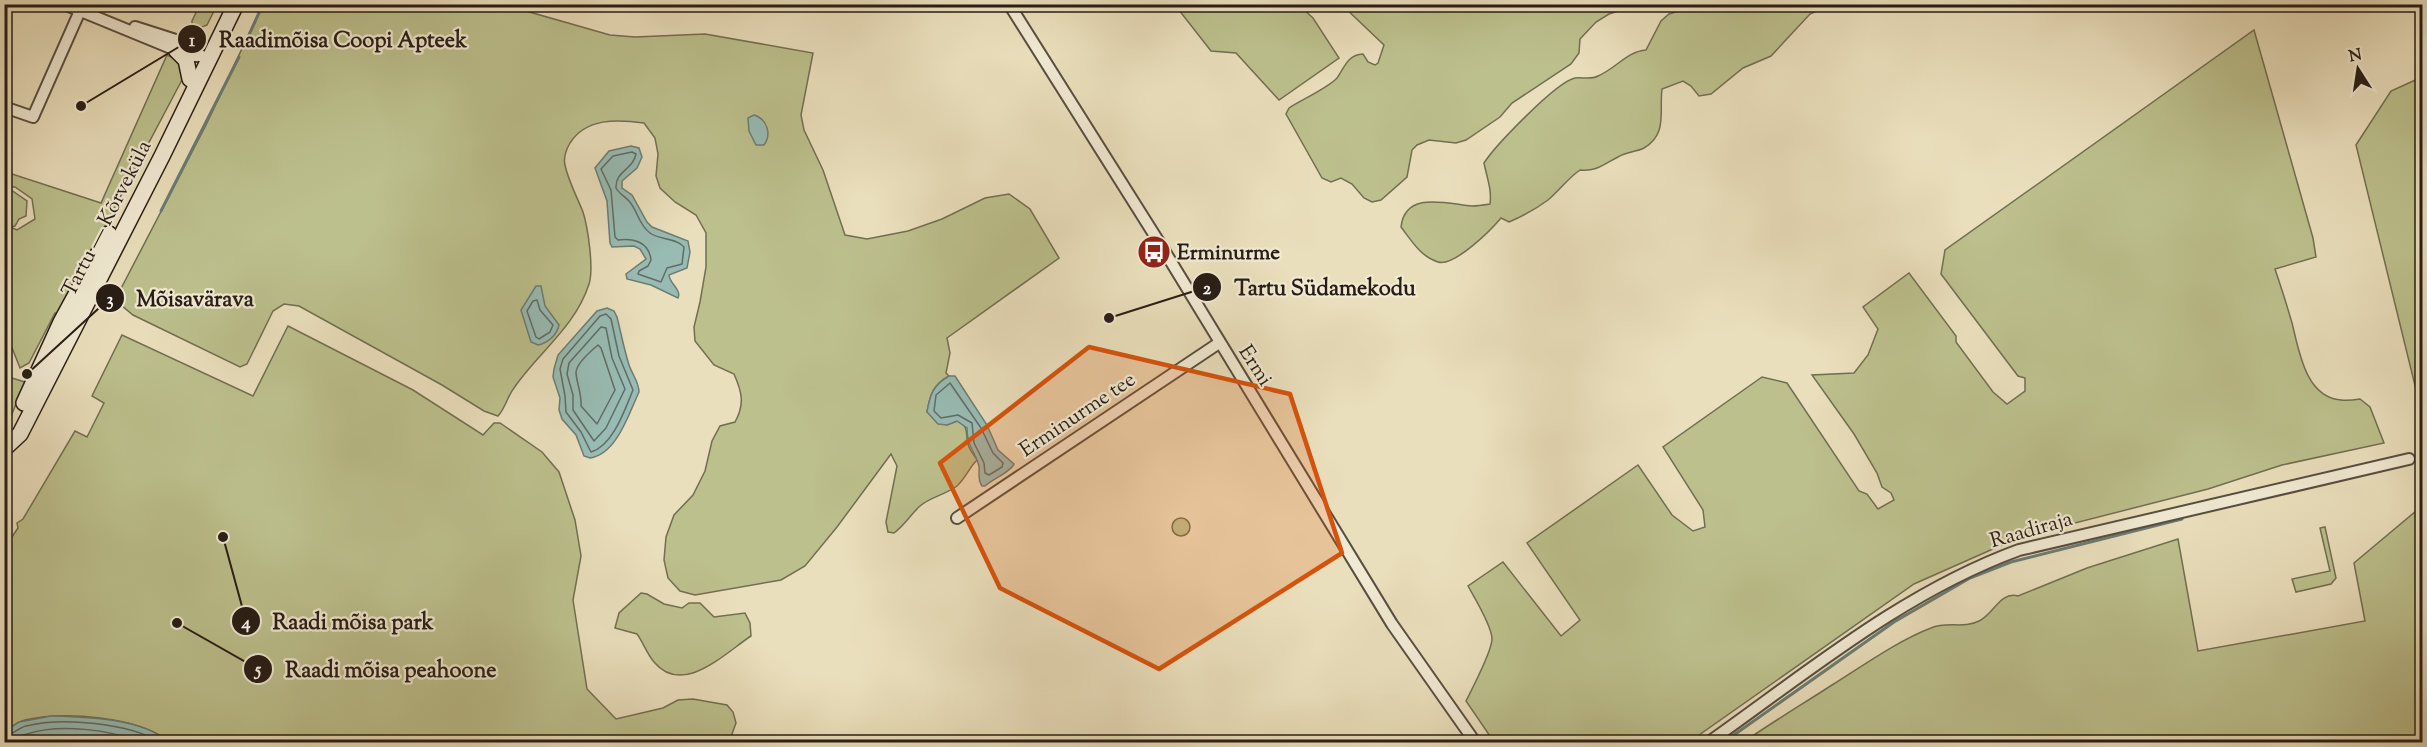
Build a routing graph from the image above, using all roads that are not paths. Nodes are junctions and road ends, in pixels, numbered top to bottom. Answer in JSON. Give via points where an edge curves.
{"nodes":[{"id":1,"x":63,"y":4,"type":"edge"},
{"id":2,"x":226,"y":4,"type":"edge"},
{"id":3,"x":236,"y":4,"type":"edge"},
{"id":4,"x":1009,"y":4,"type":"edge"},
{"id":5,"x":82,"y":8,"type":"edge"},
{"id":6,"x":94,"y":16,"type":"junction"},
{"id":7,"x":176,"y":50,"type":"junction"},
{"id":8,"x":206,"y":58,"type":"junction"},
{"id":9,"x":190,"y":79,"type":"junction"},
{"id":10,"x":4,"y":107,"type":"edge"},
{"id":11,"x":1219,"y":343,"type":"junction"},
{"id":12,"x":5,"y":449,"type":"edge"},
{"id":13,"x":2409,"y":459,"type":"dead end"},
{"id":14,"x":957,"y":518,"type":"dead end"},
{"id":15,"x":1475,"y":742,"type":"edge"},
{"id":16,"x":1709,"y":742,"type":"edge"}],
"edges":[{"from":1,"to":5,"type":"street"},
{"from":2,"to":8,"type":"main road","name":"Tartu — Kõrveküla"},
{"from":3,"to":8,"type":"main road","name":"Tartu — Kõrveküla"},
{"from":4,"to":11,"type":"street","name":"Ermi"},
{"from":5,"to":6,"type":"street"},
{"from":5,"to":10,"type":"street","via":[[33,117]]},
{"from":6,"to":7,"type":"street"},
{"from":6,"to":8,"type":"street","via":[[185,43]]},
{"from":7,"to":8,"type":"street"},
{"from":7,"to":9,"type":"main road","via":[[186,60]]},
{"from":8,"to":9,"type":"main road","name":"Tartu — Kõrveküla"},
{"from":8,"to":12,"type":"main road","name":"Tartu — Kõrveküla","via":[[20,434]]},
{"from":9,"to":12,"type":"main road","name":"Tartu — Kõrveküla","via":[[78,290]]},
{"from":11,"to":14,"type":"street","name":"Erminurme tee"},
{"from":11,"to":15,"type":"street","name":"Ermi","via":[[1392,624]]},
{"from":13,"to":16,"type":"street","name":"Raadiraja","via":[[2031,547],[1981,564],[1924,593],[1881,621]]}]}
